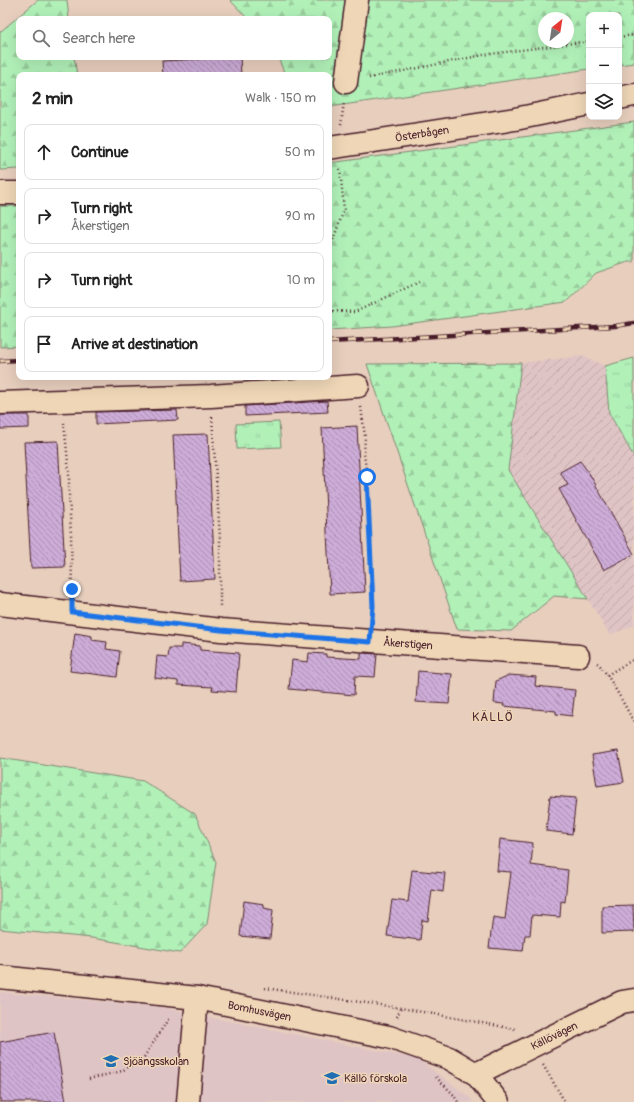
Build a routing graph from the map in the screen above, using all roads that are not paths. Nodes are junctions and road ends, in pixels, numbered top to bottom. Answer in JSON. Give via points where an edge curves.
{"nodes":[{"id":1,"x":357,"y":0,"type":"edge"},
{"id":2,"x":346,"y":82,"type":"road end"},
{"id":3,"x":634,"y":95,"type":"edge"},
{"id":4,"x":622,"y":97,"type":"edge"},
{"id":5,"x":586,"y":105,"type":"edge"},
{"id":6,"x":634,"y":107,"type":"edge"},
{"id":7,"x":622,"y":108,"type":"edge"},
{"id":8,"x":586,"y":111,"type":"edge"},
{"id":9,"x":515,"y":119,"type":"junction"},
{"id":10,"x":334,"y":147,"type":"edge"},
{"id":11,"x":0,"y":193,"type":"edge"},
{"id":12,"x":16,"y":193,"type":"edge"},
{"id":13,"x":358,"y":386,"type":"road end"},
{"id":14,"x":0,"y":403,"type":"edge"},
{"id":15,"x":0,"y":604,"type":"edge"},
{"id":16,"x":578,"y":656,"type":"road end"},
{"id":17,"x":0,"y":977,"type":"edge"},
{"id":18,"x":189,"y":997,"type":"junction"},
{"id":19,"x":628,"y":1001,"type":"edge"},
{"id":20,"x":476,"y":1074,"type":"junction"},
{"id":21,"x":188,"y":1102,"type":"edge"},
{"id":22,"x":498,"y":1102,"type":"edge"}],
"edges":[{"from":1,"to":2,"type":"street"},
{"from":3,"to":4,"type":"street"},
{"from":5,"to":9,"type":"street","name":"Österbågen"},
{"from":6,"to":7,"type":"street"},
{"from":8,"to":9,"type":"street","name":"Österbågen"},
{"from":9,"to":10,"type":"street","name":"Österbågen"},
{"from":11,"to":12,"type":"street"},
{"from":13,"to":14,"type":"street","via":[[211,396]]},
{"from":15,"to":16,"type":"street","name":"Åkerstigen","via":[[221,630]]},
{"from":17,"to":18,"type":"street","name":"Bomhusvägen"},
{"from":18,"to":20,"type":"street","name":"Bomhusvägen","via":[[389,1037],[449,1058]]},
{"from":18,"to":21,"type":"street"},
{"from":19,"to":20,"type":"street","name":"Källövägen"},
{"from":20,"to":22,"type":"street","name":"Bomhusvägen"}]}
